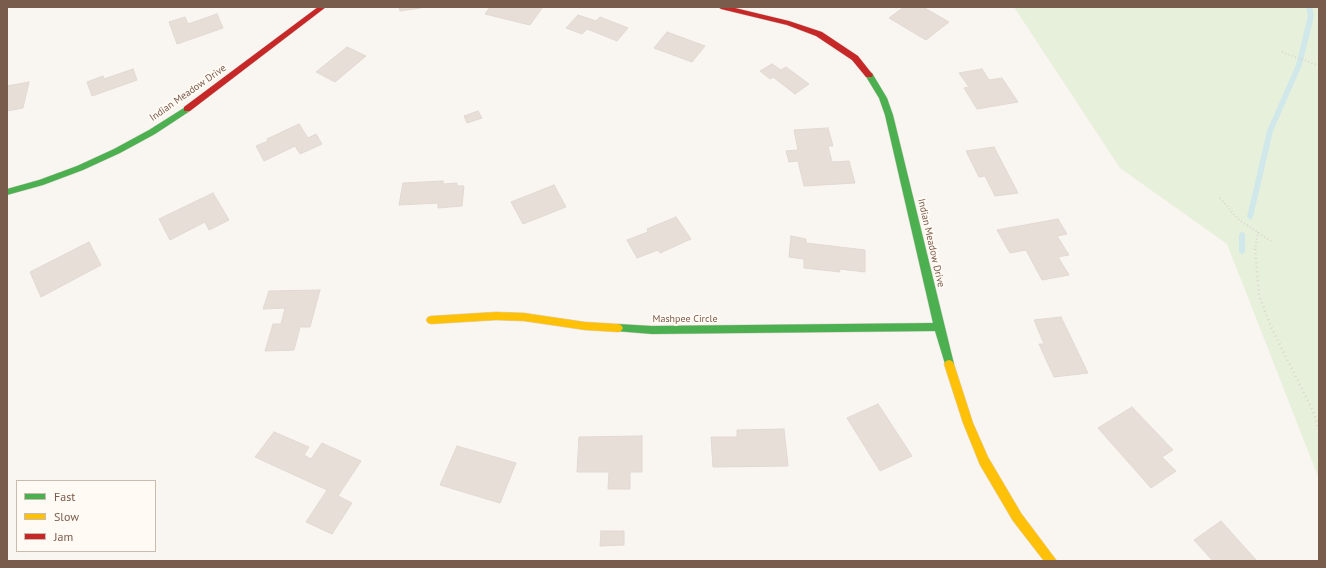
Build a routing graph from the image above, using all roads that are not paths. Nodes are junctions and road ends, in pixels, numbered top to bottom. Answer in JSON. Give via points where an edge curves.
{"nodes":[{"id":1,"x":323,"y":7,"type":"edge"},
{"id":2,"x":721,"y":7,"type":"edge"},
{"id":3,"x":7,"y":192,"type":"edge"},
{"id":4,"x":431,"y":320,"type":"dead end"},
{"id":5,"x":939,"y":327,"type":"junction"},
{"id":6,"x":1051,"y":561,"type":"edge"}],
"edges":[{"from":1,"to":3,"type":"street","name":"Indian Meadow Drive","via":[[184,112],[152,132],[80,168]]},
{"from":2,"to":5,"type":"street","name":"Indian Meadow Drive","via":[[789,23],[819,34],[855,58],[874,81],[889,115]]},
{"from":4,"to":5,"type":"street","name":"Mashpee Circle","via":[[524,317],[585,326],[652,330]]},
{"from":5,"to":6,"type":"street","name":"Indian Meadow Drive","via":[[957,391],[984,461],[1017,517]]}]}
